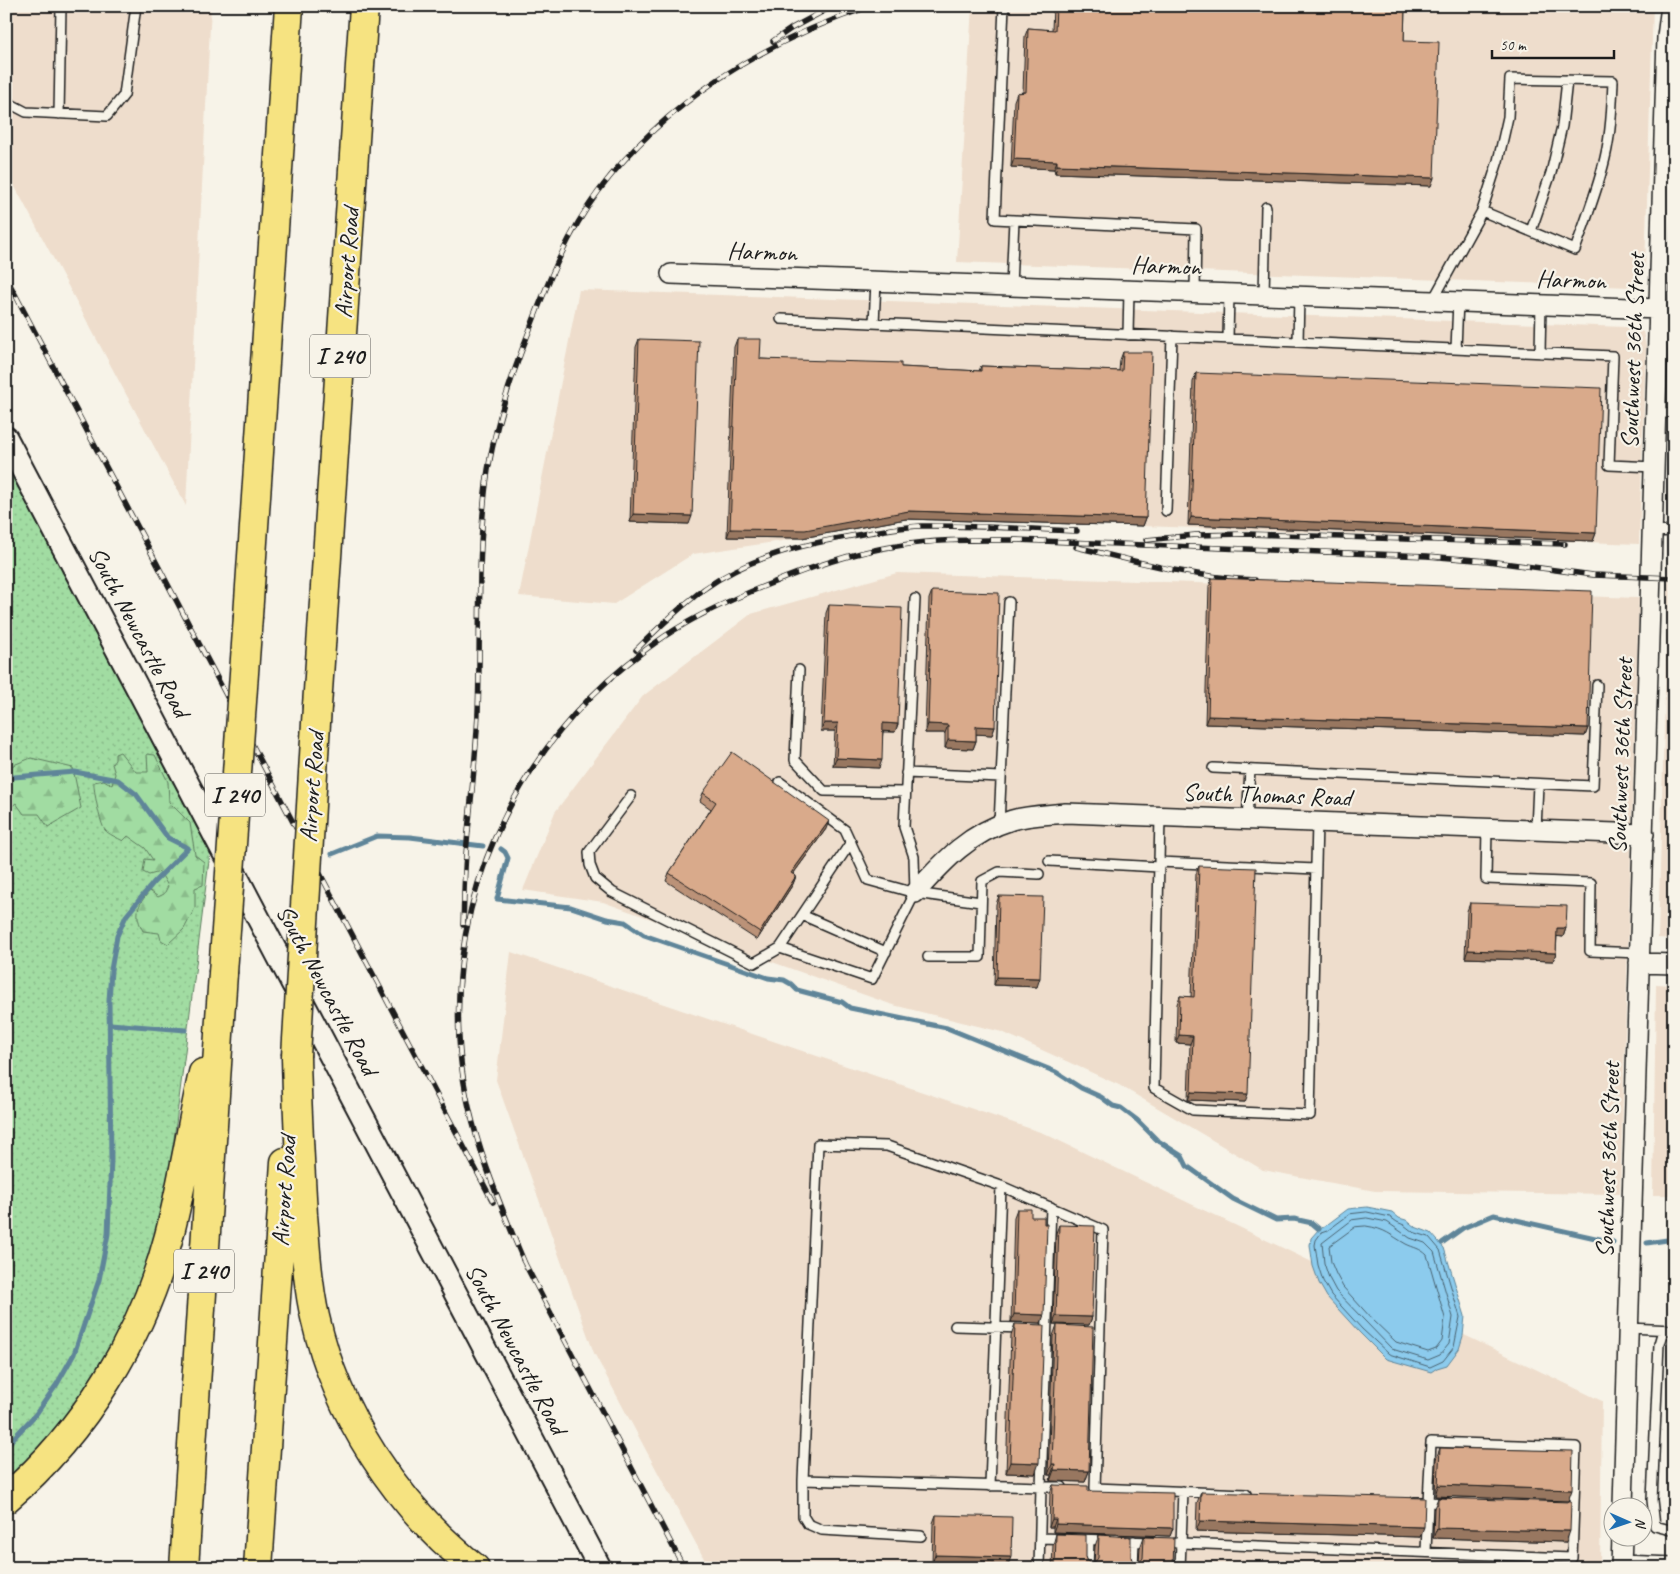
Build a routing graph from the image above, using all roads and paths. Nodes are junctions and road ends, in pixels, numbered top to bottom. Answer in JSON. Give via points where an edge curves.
{"nodes":[{"id":1,"x":61,"y":6,"type":"edge"},
{"id":2,"x":136,"y":6,"type":"edge"},
{"id":3,"x":289,"y":6,"type":"edge"},
{"id":4,"x":364,"y":6,"type":"edge"},
{"id":5,"x":1004,"y":6,"type":"edge"},
{"id":6,"x":1671,"y":6,"type":"edge"},
{"id":7,"x":1567,"y":80,"type":"junction"},
{"id":8,"x":6,"y":99,"type":"edge"},
{"id":9,"x":1670,"y":110,"type":"edge"},
{"id":10,"x":59,"y":114,"type":"junction"},
{"id":11,"x":1266,"y":208,"type":"dead end"},
{"id":12,"x":1482,"y":210,"type":"junction"},
{"id":13,"x":1014,"y":220,"type":"junction"},
{"id":14,"x":1668,"y":230,"type":"edge"},
{"id":15,"x":1531,"y":231,"type":"junction"},
{"id":16,"x":671,"y":274,"type":"dead end"},
{"id":17,"x":876,"y":282,"type":"junction"},
{"id":18,"x":1667,"y":282,"type":"edge"},
{"id":19,"x":1012,"y":286,"type":"junction"},
{"id":20,"x":1129,"y":290,"type":"junction"},
{"id":21,"x":1195,"y":292,"type":"junction"},
{"id":22,"x":1229,"y":293,"type":"junction"},
{"id":23,"x":1264,"y":295,"type":"junction"},
{"id":24,"x":1299,"y":296,"type":"junction"},
{"id":25,"x":1433,"y":300,"type":"junction"},
{"id":26,"x":1458,"y":301,"type":"junction"},
{"id":27,"x":1541,"y":304,"type":"junction"},
{"id":28,"x":1660,"y":309,"type":"junction"},
{"id":29,"x":780,"y":319,"type":"dead end"},
{"id":30,"x":874,"y":323,"type":"junction"},
{"id":31,"x":1128,"y":335,"type":"junction"},
{"id":32,"x":1172,"y":336,"type":"junction"},
{"id":33,"x":1228,"y":339,"type":"junction"},
{"id":34,"x":1298,"y":342,"type":"junction"},
{"id":35,"x":1456,"y":349,"type":"junction"},
{"id":36,"x":1540,"y":353,"type":"junction"},
{"id":37,"x":1665,"y":413,"type":"edge"},
{"id":38,"x":6,"y":438,"type":"edge"},
{"id":39,"x":1655,"y":467,"type":"junction"},
{"id":40,"x":1166,"y":511,"type":"dead end"},
{"id":41,"x":1674,"y":531,"type":"edge"},
{"id":42,"x":1653,"y":532,"type":"junction"},
{"id":43,"x":915,"y":599,"type":"dead end"},
{"id":44,"x":1009,"y":602,"type":"dead end"},
{"id":45,"x":799,"y":670,"type":"dead end"},
{"id":46,"x":1597,"y":685,"type":"dead end"},
{"id":47,"x":1213,"y":768,"type":"dead end"},
{"id":48,"x":1250,"y":770,"type":"junction"},
{"id":49,"x":906,"y":773,"type":"junction"},
{"id":50,"x":1001,"y":777,"type":"junction"},
{"id":51,"x":780,"y":782,"type":"dead end"},
{"id":52,"x":1538,"y":784,"type":"junction"},
{"id":53,"x":906,"y":792,"type":"junction"},
{"id":54,"x":630,"y":796,"type":"dead end"},
{"id":55,"x":1160,"y":817,"type":"junction"},
{"id":56,"x":1247,"y":820,"type":"junction"},
{"id":57,"x":1317,"y":822,"type":"junction"},
{"id":58,"x":999,"y":825,"type":"junction"},
{"id":59,"x":1487,"y":828,"type":"junction"},
{"id":60,"x":1536,"y":830,"type":"junction"},
{"id":61,"x":1644,"y":834,"type":"junction"},
{"id":62,"x":850,"y":842,"type":"junction"},
{"id":63,"x":1049,"y":861,"type":"dead end"},
{"id":64,"x":1159,"y":865,"type":"junction"},
{"id":65,"x":1316,"y":869,"type":"junction"},
{"id":66,"x":1038,"y":874,"type":"dead end"},
{"id":67,"x":915,"y":893,"type":"junction"},
{"id":68,"x":981,"y":902,"type":"junction"},
{"id":69,"x":802,"y":915,"type":"junction"},
{"id":70,"x":780,"y":948,"type":"junction"},
{"id":71,"x":886,"y":952,"type":"junction"},
{"id":72,"x":928,"y":957,"type":"dead end"},
{"id":73,"x":1639,"y":958,"type":"junction"},
{"id":74,"x":1674,"y":964,"type":"edge"},
{"id":75,"x":223,"y":973,"type":"junction"},
{"id":76,"x":293,"y":1116,"type":"junction"},
{"id":77,"x":1001,"y":1186,"type":"junction"},
{"id":78,"x":1051,"y":1207,"type":"junction"},
{"id":79,"x":955,"y":1326,"type":"dead end"},
{"id":80,"x":996,"y":1328,"type":"junction"},
{"id":81,"x":1628,"y":1328,"type":"junction"},
{"id":82,"x":1042,"y":1329,"type":"junction"},
{"id":83,"x":1663,"y":1330,"type":"junction"},
{"id":84,"x":1674,"y":1330,"type":"edge"},
{"id":85,"x":802,"y":1480,"type":"junction"},
{"id":86,"x":990,"y":1486,"type":"junction"},
{"id":87,"x":1041,"y":1487,"type":"junction"},
{"id":88,"x":1068,"y":1488,"type":"edge"},
{"id":89,"x":1183,"y":1491,"type":"junction"},
{"id":90,"x":1252,"y":1494,"type":"edge"},
{"id":91,"x":1623,"y":1496,"type":"edge"},
{"id":92,"x":6,"y":1499,"type":"edge"},
{"id":93,"x":1408,"y":1502,"type":"edge"},
{"id":94,"x":1428,"y":1502,"type":"junction"},
{"id":95,"x":1457,"y":1503,"type":"edge"},
{"id":96,"x":1564,"y":1506,"type":"edge"},
{"id":97,"x":1573,"y":1507,"type":"junction"},
{"id":98,"x":1674,"y":1531,"type":"edge"},
{"id":99,"x":921,"y":1536,"type":"dead end"},
{"id":100,"x":1040,"y":1538,"type":"junction"},
{"id":101,"x":1088,"y":1540,"type":"junction"},
{"id":102,"x":1134,"y":1541,"type":"junction"},
{"id":103,"x":1181,"y":1543,"type":"junction"},
{"id":104,"x":1622,"y":1546,"type":"edge"},
{"id":105,"x":1426,"y":1552,"type":"junction"},
{"id":106,"x":1621,"y":1566,"type":"edge"},
{"id":107,"x":1674,"y":1567,"type":"edge"},
{"id":108,"x":184,"y":1568,"type":"edge"},
{"id":109,"x":258,"y":1568,"type":"edge"},
{"id":110,"x":475,"y":1568,"type":"edge"},
{"id":111,"x":600,"y":1568,"type":"edge"},
{"id":112,"x":1039,"y":1568,"type":"edge"},
{"id":113,"x":1088,"y":1568,"type":"edge"},
{"id":114,"x":1133,"y":1568,"type":"edge"},
{"id":115,"x":1180,"y":1568,"type":"edge"}],
"edges":[{"from":1,"to":10,"type":"lane"},
{"from":2,"to":10,"type":"lane","via":[[124,95],[107,116]]},
{"from":3,"to":75,"type":"highway","number":"I 240","bridge":true},
{"from":4,"to":76,"type":"highway","name":"Airport Road","number":"I 240","bridge":true},
{"from":5,"to":13,"type":"lane","via":[[995,219]]},
{"from":6,"to":9,"type":"street","name":"Southwest 36th Street","via":[[1667,37]]},
{"from":7,"to":12,"type":"lane","via":[[1510,79],[1508,117]]},
{"from":7,"to":15,"type":"lane","via":[[1562,126],[1551,173]]},
{"from":7,"to":15,"type":"lane","via":[[1613,81],[1606,156],[1575,250]]},
{"from":8,"to":10,"type":"lane","via":[[26,112]]},
{"from":9,"to":14,"type":"street","name":"Southwest 36th Street"},
{"from":11,"to":23,"type":"lane"},
{"from":12,"to":15,"type":"lane"},
{"from":12,"to":25,"type":"lane"},
{"from":13,"to":19,"type":"lane"},
{"from":13,"to":21,"type":"lane","via":[[1196,229]]},
{"from":14,"to":18,"type":"street","name":"Southwest 36th Street"},
{"from":16,"to":17,"type":"street","name":"Harmon"},
{"from":17,"to":19,"type":"street","name":"Harmon"},
{"from":17,"to":30,"type":"lane"},
{"from":18,"to":28,"type":"street","name":"Southwest 36th Street"},
{"from":19,"to":20,"type":"street","name":"Harmon"},
{"from":20,"to":21,"type":"street","name":"Harmon"},
{"from":20,"to":31,"type":"lane"},
{"from":21,"to":22,"type":"street","name":"Harmon"},
{"from":22,"to":23,"type":"street","name":"Harmon"},
{"from":22,"to":33,"type":"lane"},
{"from":23,"to":24,"type":"street","name":"Harmon"},
{"from":24,"to":25,"type":"street","name":"Harmon"},
{"from":24,"to":34,"type":"lane"},
{"from":25,"to":26,"type":"street","name":"Harmon"},
{"from":26,"to":27,"type":"street","name":"Harmon"},
{"from":26,"to":35,"type":"lane"},
{"from":27,"to":28,"type":"street","name":"Harmon"},
{"from":27,"to":36,"type":"lane"},
{"from":28,"to":37,"type":"street","name":"Southwest 36th Street"},
{"from":29,"to":30,"type":"lane"},
{"from":30,"to":31,"type":"lane"},
{"from":31,"to":32,"type":"lane"},
{"from":32,"to":33,"type":"lane"},
{"from":32,"to":40,"type":"lane"},
{"from":33,"to":34,"type":"lane"},
{"from":34,"to":35,"type":"lane"},
{"from":35,"to":36,"type":"lane"},
{"from":36,"to":39,"type":"lane","via":[[1613,356],[1609,465]]},
{"from":37,"to":39,"type":"street","name":"Southwest 36th Street"},
{"from":38,"to":111,"type":"street","name":"South Newcastle Road"},
{"from":39,"to":42,"type":"street","name":"Southwest 36th Street"},
{"from":41,"to":42,"type":"lane"},
{"from":42,"to":61,"type":"street","name":"Southwest 36th Street"},
{"from":43,"to":49,"type":"lane"},
{"from":44,"to":50,"type":"lane"},
{"from":45,"to":53,"type":"lane","via":[[795,760],[824,791]]},
{"from":46,"to":52,"type":"lane","via":[[1593,786]]},
{"from":47,"to":48,"type":"lane"},
{"from":48,"to":52,"type":"lane"},
{"from":48,"to":56,"type":"lane"},
{"from":49,"to":50,"type":"lane"},
{"from":49,"to":53,"type":"lane"},
{"from":50,"to":58,"type":"lane"},
{"from":51,"to":62,"type":"lane","via":[[845,830]]},
{"from":52,"to":60,"type":"lane"},
{"from":53,"to":67,"type":"lane","via":[[904,827],[914,857]]},
{"from":54,"to":70,"type":"lane","via":[[589,852],[595,878],[612,892],[754,963]]},
{"from":55,"to":56,"type":"street","name":"South Thomas Road"},
{"from":55,"to":58,"type":"street","name":"South Thomas Road","via":[[1066,813],[1035,815]]},
{"from":55,"to":64,"type":"lane"},
{"from":56,"to":57,"type":"street","name":"South Thomas Road"},
{"from":57,"to":59,"type":"street","name":"South Thomas Road"},
{"from":57,"to":65,"type":"lane"},
{"from":58,"to":67,"type":"street","name":"South Thomas Road","via":[[968,841],[946,859]]},
{"from":59,"to":60,"type":"street","name":"South Thomas Road"},
{"from":59,"to":73,"type":"lane","via":[[1486,879],[1591,883],[1590,951]]},
{"from":60,"to":61,"type":"street","name":"South Thomas Road"},
{"from":61,"to":73,"type":"street","name":"Southwest 36th Street"},
{"from":62,"to":67,"type":"lane","via":[[868,880]]},
{"from":62,"to":69,"type":"lane"},
{"from":63,"to":64,"type":"lane"},
{"from":64,"to":65,"type":"lane"},
{"from":64,"to":65,"type":"lane","via":[[1154,1088],[1193,1110],[1310,1115]]},
{"from":66,"to":68,"type":"lane","via":[[999,872],[982,881]]},
{"from":67,"to":68,"type":"lane"},
{"from":67,"to":71,"type":"lane"},
{"from":68,"to":72,"type":"lane","via":[[980,957]]},
{"from":69,"to":70,"type":"lane"},
{"from":69,"to":71,"type":"lane"},
{"from":70,"to":71,"type":"lane","via":[[872,979]]},
{"from":73,"to":74,"type":"street"},
{"from":73,"to":81,"type":"street","name":"Southwest 36th Street"},
{"from":75,"to":92,"type":"highway","via":[[169,1236],[147,1300],[108,1379],[78,1422],[48,1458]]},
{"from":75,"to":108,"type":"highway","number":"I 240"},
{"from":76,"to":109,"type":"highway","name":"Airport Road","number":"I 240"},
{"from":76,"to":110,"type":"highway","via":[[308,1283],[314,1316],[337,1388],[360,1434],[402,1495]]},
{"from":77,"to":78,"type":"lane"},
{"from":77,"to":80,"type":"lane"},
{"from":77,"to":85,"type":"lane","via":[[887,1146],[818,1144]]},
{"from":78,"to":82,"type":"lane"},
{"from":78,"to":89,"type":"lane","via":[[1103,1230],[1095,1332],[1090,1488]]},
{"from":79,"to":80,"type":"lane"},
{"from":80,"to":82,"type":"lane"},
{"from":80,"to":86,"type":"lane"},
{"from":81,"to":83,"type":"lane"},
{"from":81,"to":91,"type":"street","name":"Southwest 36th Street"},
{"from":82,"to":87,"type":"lane"},
{"from":83,"to":84,"type":"lane"},
{"from":83,"to":98,"type":"lane","via":[[1659,1344],[1652,1500],[1655,1526]]},
{"from":85,"to":86,"type":"lane"},
{"from":85,"to":99,"type":"lane","via":[[803,1516],[808,1524],[822,1530]]},
{"from":86,"to":87,"type":"lane"},
{"from":87,"to":88,"type":"lane"},
{"from":87,"to":100,"type":"lane"},
{"from":89,"to":90,"type":"lane"},
{"from":89,"to":103,"type":"lane"},
{"from":93,"to":94,"type":"lane"},
{"from":94,"to":95,"type":"lane"},
{"from":94,"to":97,"type":"lane","via":[[1430,1442],[1576,1447]]},
{"from":94,"to":105,"type":"lane"},
{"from":96,"to":97,"type":"lane"},
{"from":97,"to":105,"type":"lane","via":[[1572,1558]]},
{"from":100,"to":101,"type":"lane"},
{"from":100,"to":112,"type":"lane"},
{"from":101,"to":102,"type":"lane"},
{"from":101,"to":113,"type":"lane"},
{"from":102,"to":103,"type":"lane"},
{"from":102,"to":114,"type":"lane"},
{"from":103,"to":105,"type":"lane"},
{"from":103,"to":115,"type":"lane"},
{"from":104,"to":106,"type":"street"},
{"from":106,"to":107,"type":"street"}]}
